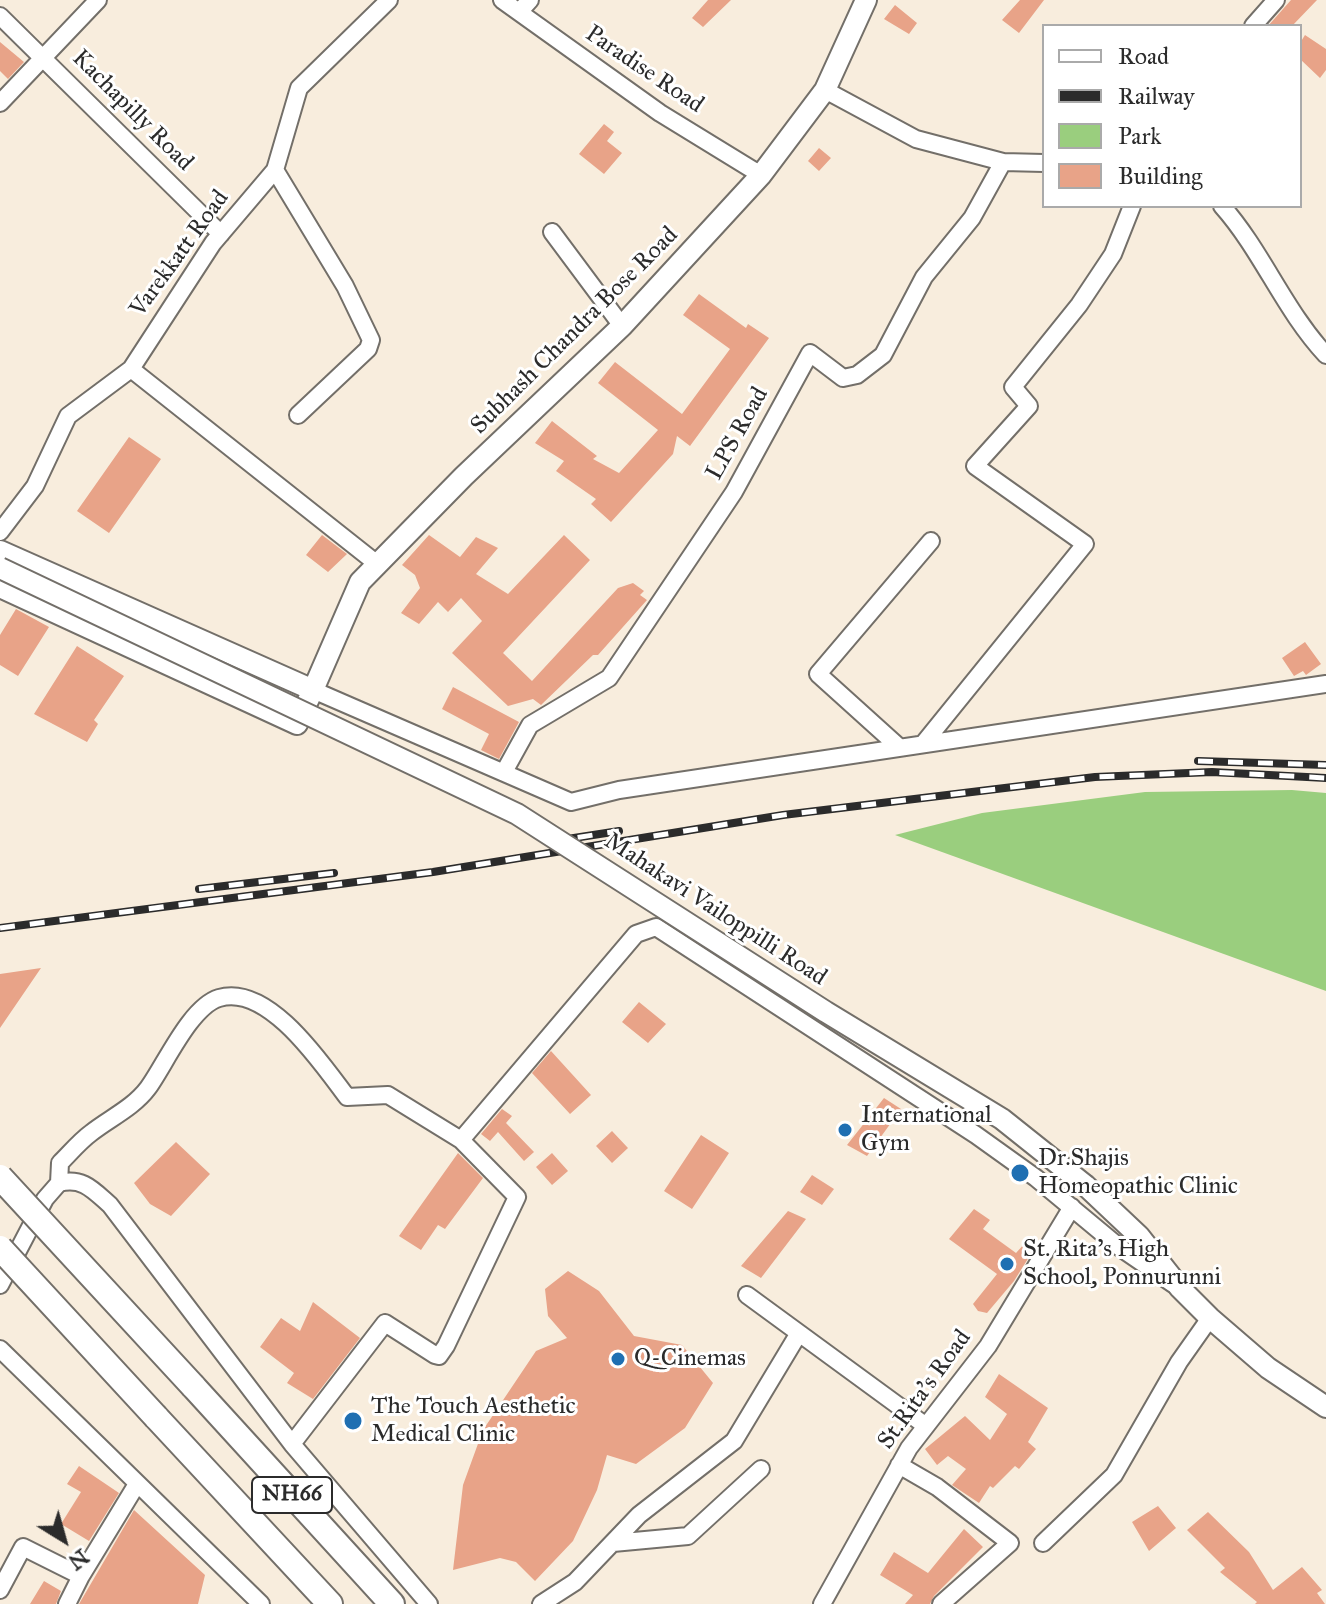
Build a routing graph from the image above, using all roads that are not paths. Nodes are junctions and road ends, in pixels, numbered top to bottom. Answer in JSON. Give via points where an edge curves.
{"nodes":[{"id":1,"x":98,"y":0,"type":"edge"},
{"id":2,"x":389,"y":0,"type":"edge"},
{"id":3,"x":502,"y":0,"type":"edge"},
{"id":4,"x":866,"y":0,"type":"edge"},
{"id":5,"x":1276,"y":0,"type":"edge"},
{"id":6,"x":524,"y":6,"type":"edge"},
{"id":7,"x":0,"y":16,"type":"edge"},
{"id":8,"x":1255,"y":24,"type":"edge"},
{"id":9,"x":43,"y":57,"type":"junction"},
{"id":10,"x":825,"y":90,"type":"junction"},
{"id":11,"x":0,"y":103,"type":"edge"},
{"id":12,"x":1003,"y":162,"type":"junction"},
{"id":13,"x":1042,"y":163,"type":"edge"},
{"id":14,"x":275,"y":170,"type":"junction"},
{"id":15,"x":761,"y":175,"type":"junction"},
{"id":16,"x":1131,"y":208,"type":"edge"},
{"id":17,"x":1224,"y":208,"type":"edge"},
{"id":18,"x":552,"y":232,"type":"dead end"},
{"id":19,"x":221,"y":234,"type":"junction"},
{"id":20,"x":622,"y":326,"type":"junction"},
{"id":21,"x":1326,"y":355,"type":"edge"},
{"id":22,"x":131,"y":369,"type":"junction"},
{"id":23,"x":298,"y":415,"type":"dead end"},
{"id":24,"x":0,"y":532,"type":"edge"},
{"id":25,"x":931,"y":541,"type":"dead end"},
{"id":26,"x":0,"y":551,"type":"edge"},
{"id":27,"x":376,"y":563,"type":"junction"},
{"id":28,"x":0,"y":568,"type":"edge"},
{"id":29,"x":0,"y":587,"type":"edge"},
{"id":30,"x":1326,"y":684,"type":"edge"},
{"id":31,"x":313,"y":690,"type":"junction"},
{"id":32,"x":923,"y":744,"type":"junction"},
{"id":33,"x":900,"y":748,"type":"junction"},
{"id":34,"x":504,"y":772,"type":"junction"},
{"id":35,"x":461,"y":1140,"type":"junction"},
{"id":36,"x":0,"y":1177,"type":"edge"},
{"id":37,"x":59,"y":1183,"type":"junction"},
{"id":38,"x":1072,"y":1207,"type":"junction"},
{"id":39,"x":0,"y":1248,"type":"edge"},
{"id":40,"x":0,"y":1285,"type":"edge"},
{"id":41,"x":1180,"y":1288,"type":"junction"},
{"id":42,"x":747,"y":1295,"type":"dead end"},
{"id":43,"x":1210,"y":1318,"type":"junction"},
{"id":44,"x":799,"y":1333,"type":"junction"},
{"id":45,"x":0,"y":1349,"type":"edge"},
{"id":46,"x":1326,"y":1407,"type":"edge"},
{"id":47,"x":926,"y":1426,"type":"junction"},
{"id":48,"x":292,"y":1444,"type":"junction"},
{"id":49,"x":899,"y":1465,"type":"junction"},
{"id":50,"x":761,"y":1469,"type":"dead end"},
{"id":51,"x":137,"y":1484,"type":"junction"},
{"id":52,"x":613,"y":1543,"type":"junction"},
{"id":53,"x":1043,"y":1543,"type":"dead end"},
{"id":54,"x":81,"y":1576,"type":"junction"},
{"id":55,"x":0,"y":1590,"type":"edge"},
{"id":56,"x":67,"y":1604,"type":"edge"},
{"id":57,"x":261,"y":1604,"type":"edge"},
{"id":58,"x":330,"y":1604,"type":"edge"},
{"id":59,"x":392,"y":1604,"type":"edge"},
{"id":60,"x":429,"y":1604,"type":"edge"},
{"id":61,"x":541,"y":1604,"type":"edge"},
{"id":62,"x":822,"y":1604,"type":"edge"},
{"id":63,"x":941,"y":1604,"type":"edge"}],
"edges":[{"from":1,"to":9,"type":"street"},
{"from":2,"to":14,"type":"street","name":"Varekkatt Road","via":[[299,88]]},
{"from":3,"to":6,"type":"street","name":"Paradise Road"},
{"from":4,"to":10,"type":"main road","name":"Subhash Chandra Bose Road"},
{"from":5,"to":8,"type":"street"},
{"from":6,"to":15,"type":"street","name":"Paradise Road","via":[[660,113]]},
{"from":7,"to":9,"type":"street","name":"Kachapilly Road"},
{"from":9,"to":11,"type":"street"},
{"from":9,"to":19,"type":"street","name":"Kachapilly Road"},
{"from":10,"to":12,"type":"street","via":[[916,139]]},
{"from":10,"to":15,"type":"main road","name":"Subhash Chandra Bose Road"},
{"from":12,"to":13,"type":"street"},
{"from":12,"to":34,"type":"street","name":"LPS Road","via":[[972,218],[924,277],[878,361],[843,378],[810,353],[734,492],[609,678],[530,725]]},
{"from":14,"to":19,"type":"street","name":"Varekkatt Road"},
{"from":14,"to":23,"type":"street","via":[[371,340],[368,349]]},
{"from":15,"to":20,"type":"main road","name":"Subhash Chandra Bose Road"},
{"from":16,"to":32,"type":"street","via":[[1113,254],[1013,387],[1029,406],[975,466],[1085,544]]},
{"from":17,"to":21,"type":"street"},
{"from":18,"to":20,"type":"street"},
{"from":19,"to":22,"type":"street","name":"Varekkatt Road"},
{"from":20,"to":27,"type":"main road","name":"Subhash Chandra Bose Road"},
{"from":22,"to":24,"type":"street","name":"Varekkatt Road","via":[[68,416],[35,486]]},
{"from":22,"to":27,"type":"street"},
{"from":25,"to":33,"type":"street","via":[[818,674]]},
{"from":26,"to":31,"type":"main road"},
{"from":27,"to":31,"type":"main road","name":"Subhash Chandra Bose Road","via":[[360,582]]},
{"from":28,"to":41,"type":"main road","name":"Mahakavi Vailoppilli Road","bridge":true,"via":[[517,814],[1002,1119],[1139,1236]]},
{"from":29,"to":31,"type":"main road","name":"Subhash Chandra Bose Road","via":[[297,724]]},
{"from":30,"to":32,"type":"street"},
{"from":31,"to":34,"type":"street"},
{"from":32,"to":33,"type":"street"},
{"from":33,"to":34,"type":"street","via":[[619,790],[571,802]]},
{"from":35,"to":37,"type":"street","via":[[388,1095],[347,1097],[292,1028],[251,998],[218,998],[196,1017],[147,1089],[60,1163]]},
{"from":35,"to":38,"type":"street","via":[[636,934],[656,927],[916,1094]]},
{"from":35,"to":48,"type":"street","via":[[517,1197],[446,1346],[435,1355],[385,1323]]},
{"from":36,"to":59,"type":"highway","number":"NH66","bridge":true},
{"from":37,"to":40,"type":"street","via":[[45,1199]]},
{"from":37,"to":48,"type":"street","via":[[85,1183],[110,1205]]},
{"from":38,"to":41,"type":"street"},
{"from":38,"to":47,"type":"street","name":"St.Rita's Road","via":[[988,1346]]},
{"from":39,"to":58,"type":"highway","number":"NH66","bridge":true},
{"from":41,"to":43,"type":"main road","name":"Mahakavi Vailoppilli Road"},
{"from":42,"to":44,"type":"street"},
{"from":43,"to":46,"type":"main road","name":"Mahakavi Vailoppilli Road","via":[[1268,1368]]},
{"from":43,"to":53,"type":"street","via":[[1114,1475]]},
{"from":44,"to":47,"type":"street"},
{"from":44,"to":52,"type":"street","via":[[734,1441],[639,1515]]},
{"from":45,"to":51,"type":"street"},
{"from":47,"to":49,"type":"street","name":"St.Rita's Road"},
{"from":48,"to":60,"type":"street"},
{"from":49,"to":62,"type":"street","name":"St.Rita's Road"},
{"from":49,"to":63,"type":"street","via":[[1010,1543]]},
{"from":50,"to":52,"type":"street","via":[[688,1536]]},
{"from":51,"to":54,"type":"street"},
{"from":51,"to":57,"type":"street"},
{"from":52,"to":61,"type":"street","via":[[575,1582]]},
{"from":54,"to":55,"type":"street","via":[[23,1547]]},
{"from":54,"to":56,"type":"street"}]}
